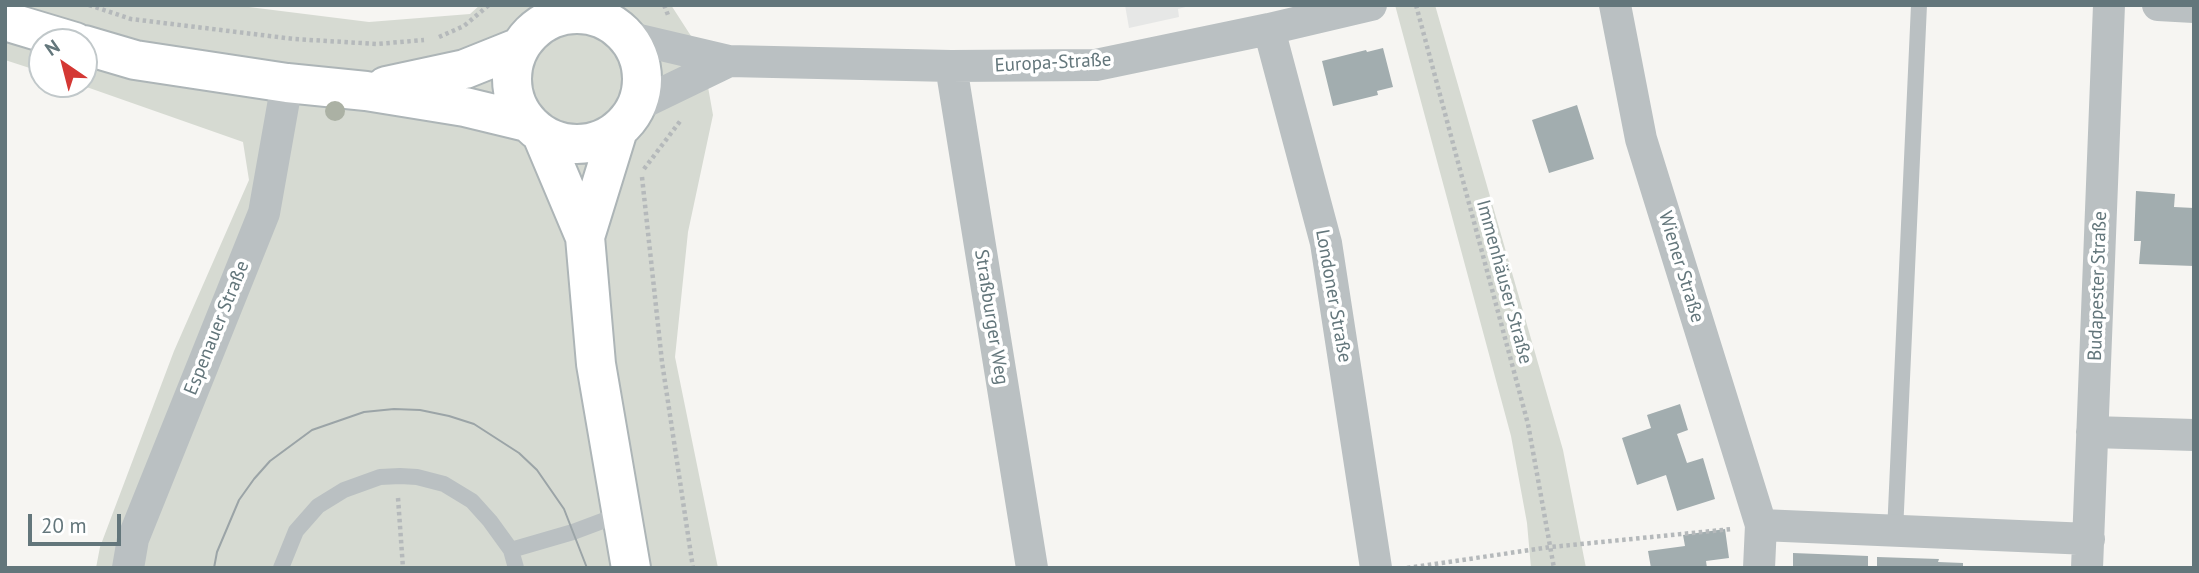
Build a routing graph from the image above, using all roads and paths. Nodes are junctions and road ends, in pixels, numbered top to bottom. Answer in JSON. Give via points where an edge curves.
{"nodes":[{"id":1,"x":89,"y":5,"type":"edge"},
{"id":2,"x":489,"y":5,"type":"edge"},
{"id":3,"x":664,"y":5,"type":"edge"},
{"id":4,"x":1371,"y":5,"type":"edge"},
{"id":5,"x":1416,"y":5,"type":"edge"},
{"id":6,"x":1615,"y":5,"type":"edge"},
{"id":7,"x":1919,"y":5,"type":"edge"},
{"id":8,"x":2109,"y":5,"type":"edge"},
{"id":9,"x":2158,"y":5,"type":"edge"},
{"id":10,"x":2194,"y":6,"type":"edge"},
{"id":11,"x":5,"y":21,"type":"edge"},
{"id":12,"x":615,"y":22,"type":"edge"},
{"id":13,"x":28,"y":28,"type":"edge"},
{"id":14,"x":531,"y":28,"type":"edge"},
{"id":15,"x":1269,"y":29,"type":"junction"},
{"id":16,"x":677,"y":48,"type":"junction"},
{"id":17,"x":98,"y":49,"type":"edge"},
{"id":18,"x":729,"y":61,"type":"junction"},
{"id":19,"x":951,"y":66,"type":"junction"},
{"id":20,"x":287,"y":83,"type":"junction"},
{"id":21,"x":683,"y":84,"type":"junction"},
{"id":22,"x":366,"y":91,"type":"junction"},
{"id":23,"x":627,"y":118,"type":"junction"},
{"id":24,"x":535,"y":128,"type":"junction"},
{"id":25,"x":585,"y":237,"type":"junction"},
{"id":26,"x":2092,"y":432,"type":"junction"},
{"id":27,"x":2194,"y":435,"type":"edge"},
{"id":28,"x":400,"y":476,"type":"junction"},
{"id":29,"x":621,"y":514,"type":"junction"},
{"id":30,"x":1760,"y":526,"type":"junction"},
{"id":31,"x":1895,"y":532,"type":"junction"},
{"id":32,"x":1551,"y":547,"type":"junction"},
{"id":33,"x":511,"y":550,"type":"junction"},
{"id":34,"x":2088,"y":553,"type":"edge"},
{"id":35,"x":128,"y":568,"type":"edge"},
{"id":36,"x":281,"y":568,"type":"edge"},
{"id":37,"x":403,"y":568,"type":"edge"},
{"id":38,"x":516,"y":568,"type":"edge"},
{"id":39,"x":631,"y":568,"type":"edge"},
{"id":40,"x":693,"y":568,"type":"edge"},
{"id":41,"x":1032,"y":568,"type":"edge"},
{"id":42,"x":1376,"y":568,"type":"edge"},
{"id":43,"x":1405,"y":568,"type":"edge"},
{"id":44,"x":1555,"y":568,"type":"edge"},
{"id":45,"x":1759,"y":568,"type":"edge"}],
"edges":[{"from":1,"to":2,"type":"path","via":[[131,19],[377,44],[434,39],[464,26]]},
{"from":3,"to":16,"type":"path"},
{"from":4,"to":15,"type":"street","name":"Europa-Straße"},
{"from":5,"to":32,"type":"path","name":"Immenhäuser Straße","via":[[1528,424]]},
{"from":6,"to":30,"type":"street","name":"Wiener Straße","via":[[1641,139]]},
{"from":7,"to":31,"type":"lane"},
{"from":8,"to":26,"type":"street","name":"Budapester Straße"},
{"from":9,"to":10,"type":"street"},
{"from":11,"to":13,"type":"main road"},
{"from":12,"to":14,"type":"main road","via":[[571,14]]},
{"from":12,"to":16,"type":"street","name":"Europa-Straße"},
{"from":12,"to":23,"type":"main road","via":[[638,55],[642,75],[640,96]]},
{"from":14,"to":22,"type":"main road","via":[[465,69]]},
{"from":14,"to":24,"type":"main road","via":[[513,67],[512,86],[517,105]]},
{"from":15,"to":19,"type":"street","name":"Europa-Straße","via":[[1096,65]]},
{"from":15,"to":42,"type":"street","name":"Londoner Straße","via":[[1326,243]]},
{"from":16,"to":18,"type":"street","name":"Europa-Straße"},
{"from":17,"to":20,"type":"main road","via":[[135,60]]},
{"from":18,"to":19,"type":"street","name":"Europa-Straße"},
{"from":18,"to":21,"type":"street","name":"Europa-Straße"},
{"from":19,"to":41,"type":"street","name":"Straßburger Weg"},
{"from":20,"to":22,"type":"main road"},
{"from":20,"to":35,"type":"street","name":"Espenauer Straße","via":[[264,213],[132,539]]},
{"from":21,"to":23,"type":"street","name":"Europa-Straße"},
{"from":21,"to":40,"type":"path","via":[[689,108],[642,173],[662,362]]},
{"from":22,"to":24,"type":"main road","via":[[465,107]]},
{"from":23,"to":24,"type":"main road","via":[[600,141],[579,144],[560,143]]},
{"from":23,"to":25,"type":"main road"},
{"from":24,"to":25,"type":"main road"},
{"from":25,"to":29,"type":"main road","via":[[596,363]]},
{"from":26,"to":27,"type":"street"},
{"from":26,"to":34,"type":"street","name":"Budapester Straße"},
{"from":28,"to":33,"type":"lane","via":[[444,484],[472,501]]},
{"from":28,"to":36,"type":"lane","via":[[380,477],[344,490],[318,506],[296,531]]},
{"from":28,"to":37,"type":"path"},
{"from":29,"to":33,"type":"lane"},
{"from":29,"to":39,"type":"main road"},
{"from":30,"to":31,"type":"street"},
{"from":30,"to":32,"type":"path"},
{"from":30,"to":45,"type":"street","name":"Wiener Straße"},
{"from":31,"to":34,"type":"street"},
{"from":32,"to":43,"type":"path"},
{"from":32,"to":44,"type":"path","name":"Immenhäuser Straße"},
{"from":33,"to":38,"type":"lane"}]}
